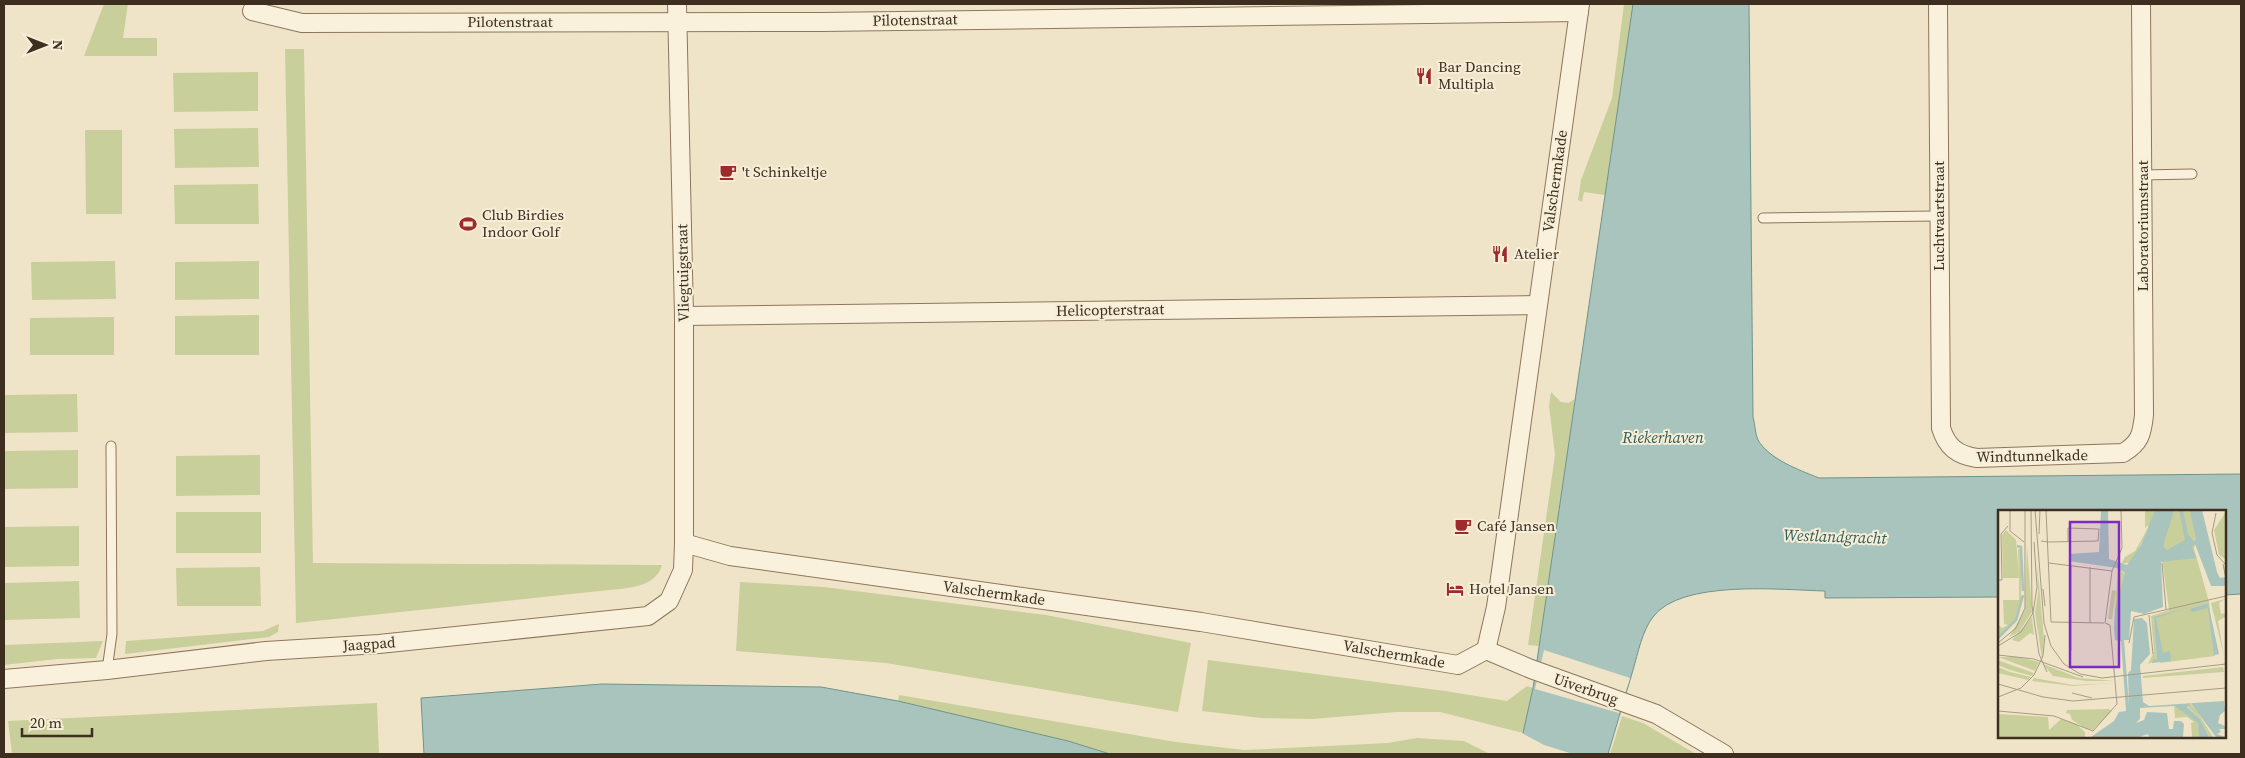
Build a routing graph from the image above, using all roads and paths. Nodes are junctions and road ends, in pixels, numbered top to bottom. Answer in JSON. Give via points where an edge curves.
{"nodes":[{"id":1,"x":677,"y":4,"type":"edge"},
{"id":2,"x":1938,"y":4,"type":"edge"},
{"id":3,"x":2141,"y":4,"type":"edge"},
{"id":4,"x":1580,"y":8,"type":"edge"},
{"id":5,"x":1374,"y":9,"type":"edge"},
{"id":6,"x":252,"y":11,"type":"dead end"},
{"id":7,"x":677,"y":21,"type":"junction"},
{"id":8,"x":2192,"y":174,"type":"dead end"},
{"id":9,"x":2142,"y":175,"type":"junction"},
{"id":10,"x":1939,"y":216,"type":"junction"},
{"id":11,"x":1764,"y":218,"type":"dead end"},
{"id":12,"x":1537,"y":305,"type":"junction"},
{"id":13,"x":684,"y":316,"type":"junction"},
{"id":14,"x":1941,"y":428,"type":"joint"},
{"id":15,"x":111,"y":446,"type":"dead end"},
{"id":16,"x":2134,"y":447,"type":"joint"},
{"id":17,"x":684,"y":542,"type":"junction"},
{"id":18,"x":1486,"y":650,"type":"junction"},
{"id":19,"x":107,"y":670,"type":"junction"},
{"id":20,"x":4,"y":679,"type":"edge"},
{"id":21,"x":1724,"y":754,"type":"edge"}],
"edges":[{"from":1,"to":7,"type":"street","name":"Vliegtuigstraat"},
{"from":2,"to":10,"type":"street","name":"Luchtvaartstraat"},
{"from":3,"to":9,"type":"street","name":"Laboratoriumstraat"},
{"from":4,"to":5,"type":"street","name":"Pilotenstraat"},
{"from":4,"to":12,"type":"street","name":"Valschermkade"},
{"from":5,"to":7,"type":"street","name":"Pilotenstraat","via":[[822,22]]},
{"from":6,"to":7,"type":"street","name":"Pilotenstraat","via":[[302,23]]},
{"from":7,"to":13,"type":"street","name":"Vliegtuigstraat"},
{"from":8,"to":9,"type":"lane"},
{"from":9,"to":16,"type":"street","name":"Laboratoriumstraat","via":[[2144,415],[2142,432]]},
{"from":10,"to":11,"type":"lane"},
{"from":10,"to":14,"type":"street","name":"Luchtvaartstraat"},
{"from":12,"to":13,"type":"street","name":"Helicopterstraat"},
{"from":12,"to":18,"type":"street","name":"Valschermkade","via":[[1496,608]]},
{"from":13,"to":17,"type":"street","name":"Vliegtuigstraat"},
{"from":14,"to":16,"type":"street","name":"Windtunnelkade","via":[[1945,442],[1966,456],[1977,458],[2108,455]]},
{"from":15,"to":19,"type":"lane","via":[[112,634]]},
{"from":17,"to":18,"type":"street","name":"Valschermkade","via":[[730,556],[1201,622],[1458,665]]},
{"from":17,"to":19,"type":"street","name":"Jaagpad","via":[[683,570],[668,602],[648,616],[379,644],[266,651]]},
{"from":18,"to":21,"type":"street","name":"Uiverbrug","via":[[1531,670],[1656,714]]},
{"from":19,"to":20,"type":"street","name":"Jaagpad"}]}
